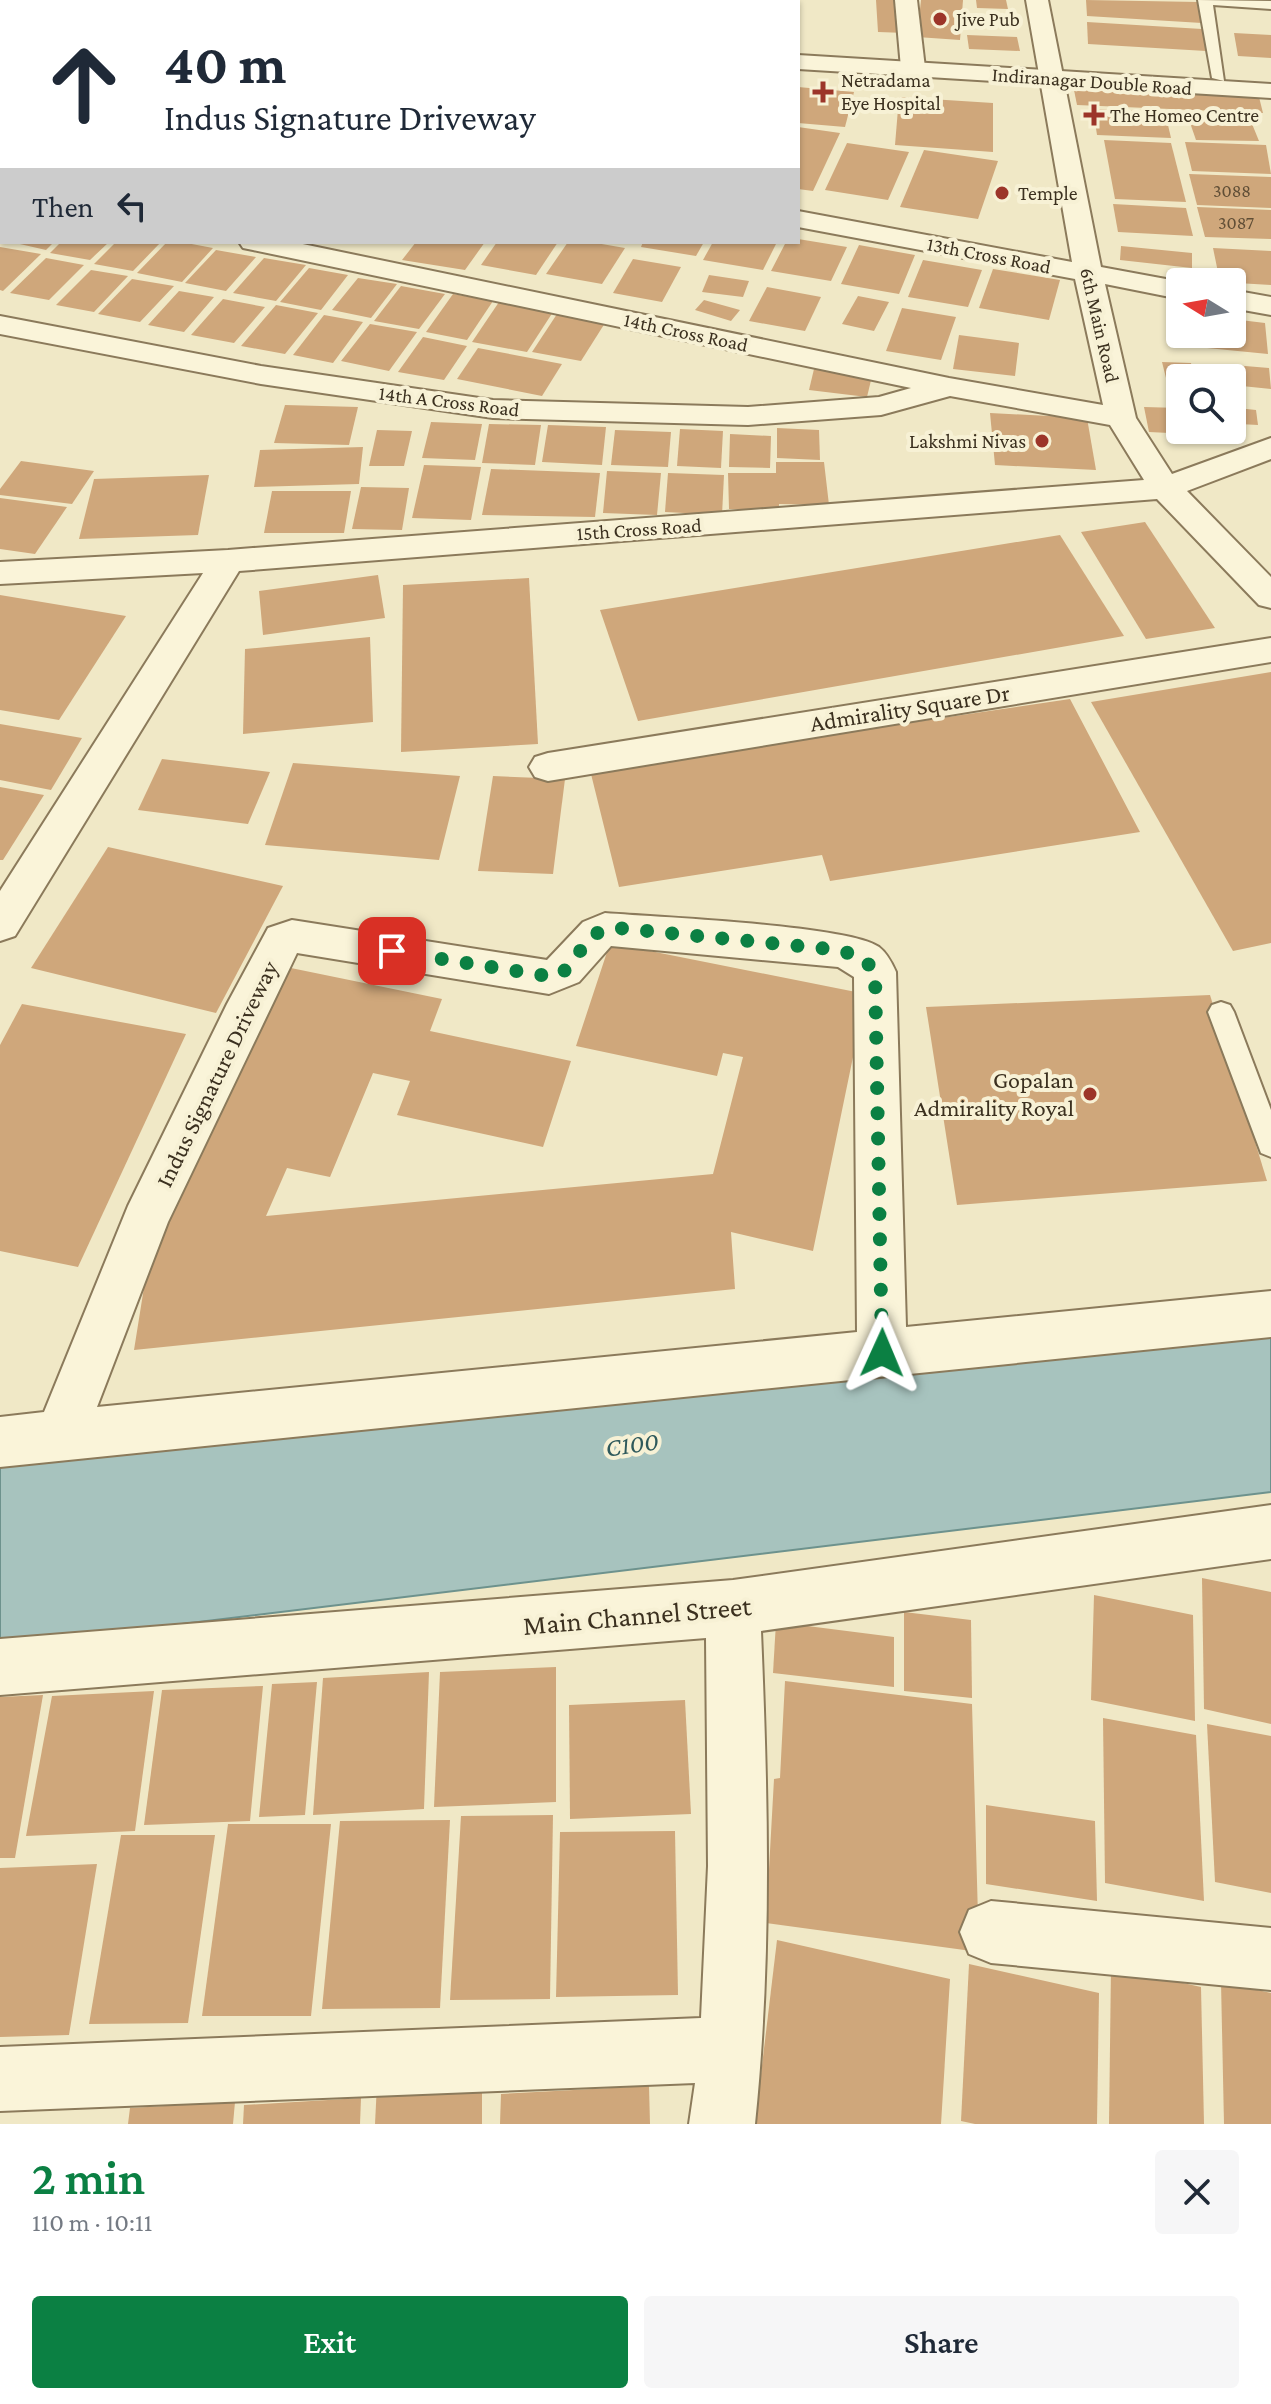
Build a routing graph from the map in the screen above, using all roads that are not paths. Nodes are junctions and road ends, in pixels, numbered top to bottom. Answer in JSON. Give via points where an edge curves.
{"nodes":[{"id":1,"x":906,"y":0,"type":"edge"},
{"id":2,"x":1037,"y":0,"type":"edge"},
{"id":3,"x":1206,"y":0,"type":"edge"},
{"id":4,"x":1271,"y":5,"type":"edge"},
{"id":5,"x":800,"y":62,"type":"edge"},
{"id":6,"x":913,"y":68,"type":"junction"},
{"id":7,"x":1050,"y":74,"type":"junction"},
{"id":8,"x":1219,"y":78,"type":"junction"},
{"id":9,"x":1271,"y":81,"type":"edge"},
{"id":10,"x":1271,"y":91,"type":"edge"},
{"id":11,"x":800,"y":219,"type":"edge"},
{"id":12,"x":263,"y":244,"type":"edge"},
{"id":13,"x":1088,"y":273,"type":"junction"},
{"id":14,"x":1166,"y":287,"type":"edge"},
{"id":15,"x":1246,"y":302,"type":"edge"},
{"id":16,"x":1271,"y":306,"type":"edge"},
{"id":17,"x":0,"y":325,"type":"edge"},
{"id":18,"x":949,"y":387,"type":"junction"},
{"id":19,"x":1121,"y":418,"type":"junction"},
{"id":20,"x":1271,"y":448,"type":"edge"},
{"id":21,"x":1165,"y":488,"type":"junction"},
{"id":22,"x":228,"y":561,"type":"junction"},
{"id":23,"x":0,"y":573,"type":"edge"},
{"id":24,"x":1271,"y":597,"type":"edge"},
{"id":25,"x":1271,"y":650,"type":"edge"},
{"id":26,"x":548,"y":767,"type":"dead end"},
{"id":27,"x":0,"y":925,"type":"edge"},
{"id":28,"x":1221,"y":1012,"type":"dead end"},
{"id":29,"x":1271,"y":1145,"type":"edge"},
{"id":30,"x":1271,"y":1314,"type":"edge"},
{"id":31,"x":882,"y":1353,"type":"junction"},
{"id":32,"x":60,"y":1436,"type":"junction"},
{"id":33,"x":0,"y":1442,"type":"edge"},
{"id":34,"x":1271,"y":1532,"type":"edge"},
{"id":35,"x":733,"y":1608,"type":"junction"},
{"id":36,"x":0,"y":1667,"type":"edge"},
{"id":37,"x":991,"y":1932,"type":"dead end"},
{"id":38,"x":1271,"y":1959,"type":"edge"},
{"id":39,"x":733,"y":2049,"type":"junction"},
{"id":40,"x":0,"y":2079,"type":"edge"},
{"id":41,"x":722,"y":2124,"type":"edge"}],
"edges":[{"from":1,"to":6,"type":"street"},
{"from":2,"to":7,"type":"street","name":"6th Main Road"},
{"from":3,"to":4,"type":"lane"},
{"from":3,"to":8,"type":"lane"},
{"from":5,"to":6,"type":"street","name":"Indiranagar Double Road"},
{"from":6,"to":7,"type":"street","name":"Indiranagar Double Road"},
{"from":7,"to":8,"type":"street","name":"Indiranagar Double Road"},
{"from":7,"to":10,"type":"street","name":"Indiranagar Double Road"},
{"from":7,"to":13,"type":"street","name":"6th Main Road"},
{"from":8,"to":9,"type":"street","name":"Indiranagar Double Road"},
{"from":11,"to":13,"type":"street","name":"13th Cross Road"},
{"from":12,"to":18,"type":"street","name":"14th Cross Road"},
{"from":13,"to":14,"type":"street","name":"13th Cross Road"},
{"from":13,"to":19,"type":"street","name":"6th Main Road"},
{"from":15,"to":16,"type":"street"},
{"from":17,"to":18,"type":"street","name":"14th A Cross Road","via":[[261,375],[493,409],[748,416],[881,406]]},
{"from":18,"to":19,"type":"street","name":"14th Cross Road"},
{"from":19,"to":21,"type":"street","name":"6th Main Road"},
{"from":20,"to":21,"type":"street","name":"15th Cross Road"},
{"from":21,"to":22,"type":"street","name":"15th Cross Road"},
{"from":21,"to":24,"type":"street","name":"6th Main Road"},
{"from":22,"to":23,"type":"street","name":"15th Cross Road"},
{"from":22,"to":27,"type":"street"},
{"from":25,"to":26,"type":"street","name":"Admirality Square Dr"},
{"from":28,"to":29,"type":"lane"},
{"from":30,"to":31,"type":"street"},
{"from":31,"to":32,"type":"street"},
{"from":31,"to":32,"type":"street","name":"Indus Signature Driveway","via":[[878,1023],[875,972],[863,958],[839,950],[605,929],[594,934],[562,973],[549,977],[288,937],[248,1004],[145,1221]]},
{"from":32,"to":33,"type":"street"},
{"from":34,"to":35,"type":"street","name":"Main Channel Street"},
{"from":35,"to":36,"type":"street","name":"Main Channel Street"},
{"from":35,"to":39,"type":"street","via":[[741,1866]]},
{"from":37,"to":38,"type":"street"},
{"from":39,"to":40,"type":"street"},
{"from":39,"to":41,"type":"street"}]}
